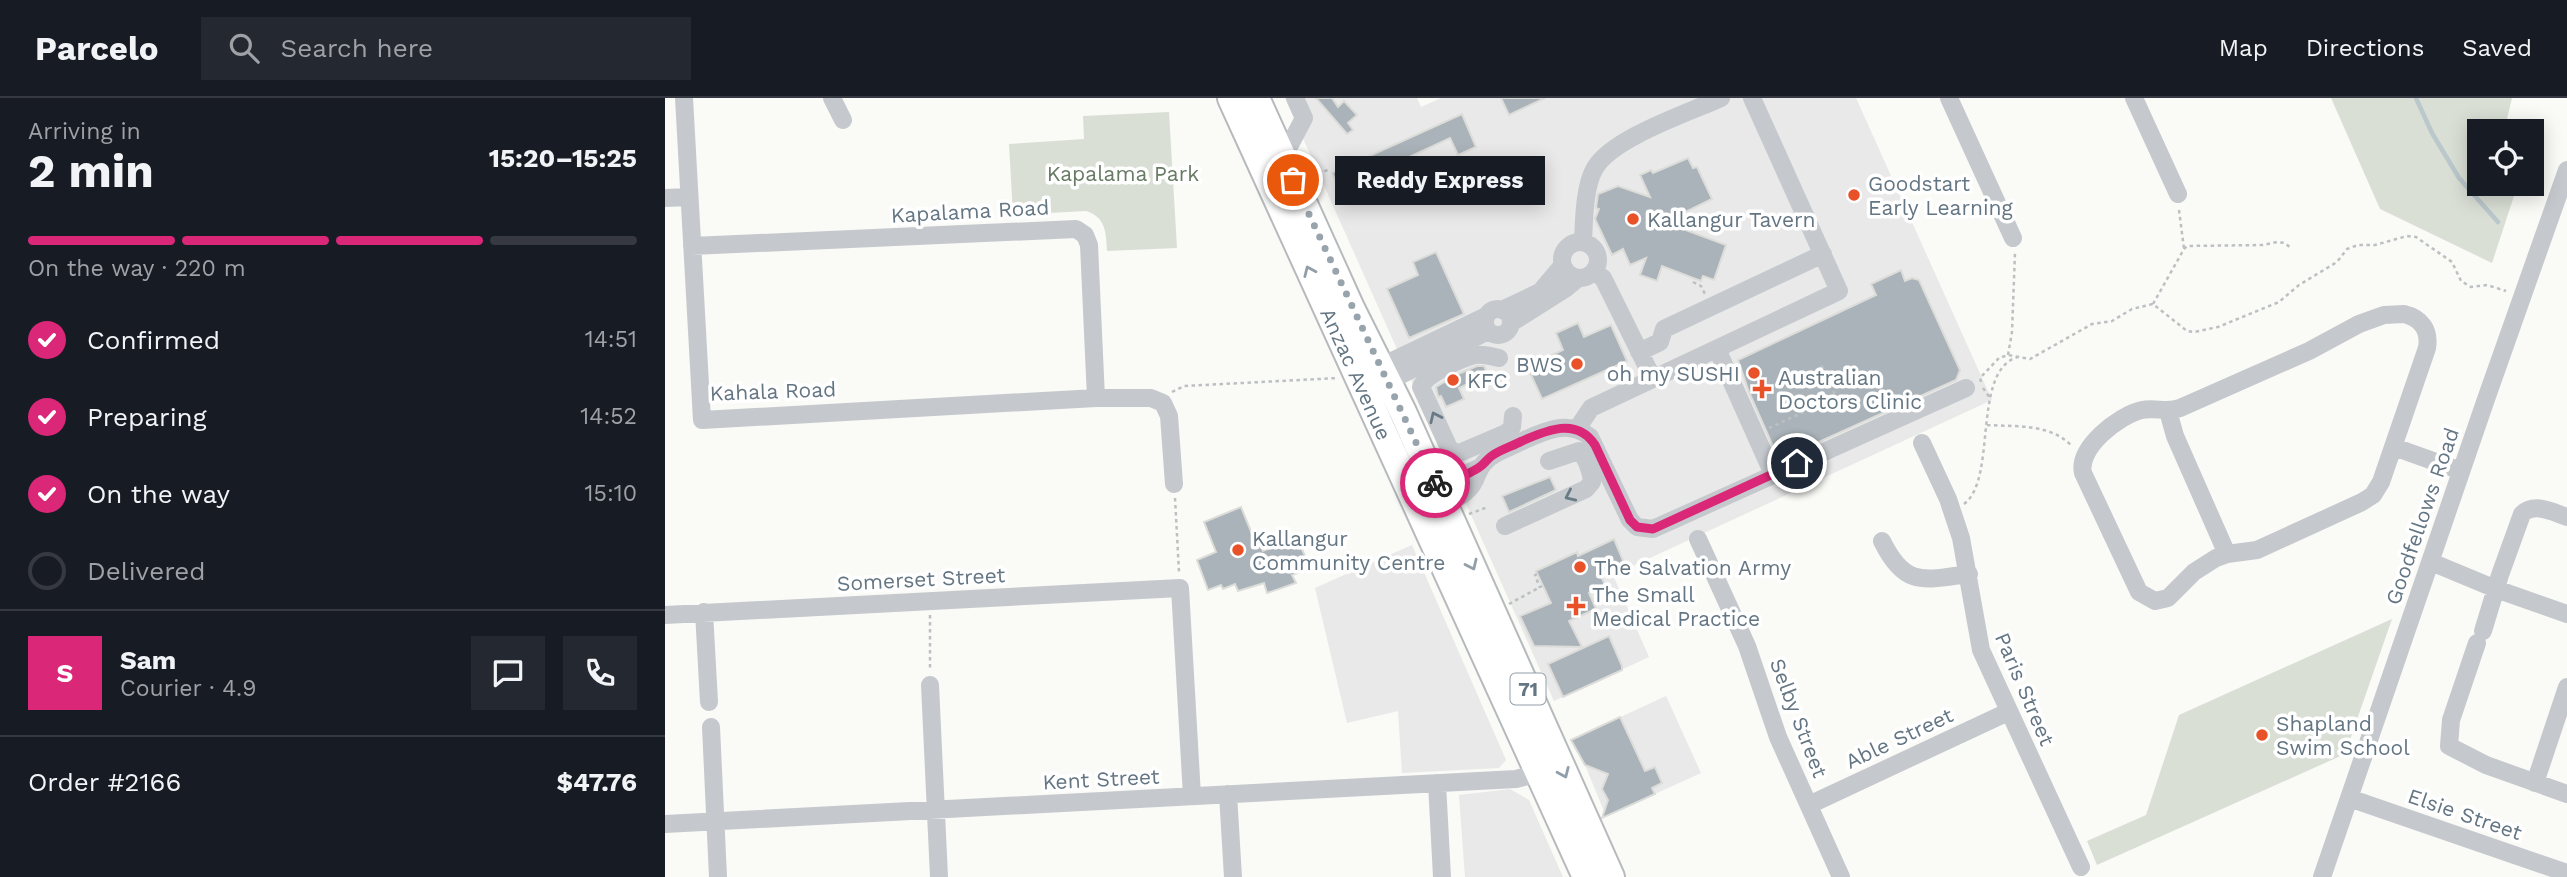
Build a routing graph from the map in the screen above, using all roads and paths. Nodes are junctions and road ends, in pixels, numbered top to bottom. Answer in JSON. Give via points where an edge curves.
{"nodes":[{"id":1,"x":684,"y":98,"type":"edge"},
{"id":2,"x":832,"y":98,"type":"edge"},
{"id":3,"x":1231,"y":98,"type":"edge"},
{"id":4,"x":1256,"y":98,"type":"edge"},
{"id":5,"x":1295,"y":98,"type":"edge"},
{"id":6,"x":1721,"y":98,"type":"edge"},
{"id":7,"x":1752,"y":98,"type":"edge"},
{"id":8,"x":1949,"y":98,"type":"edge"},
{"id":9,"x":2134,"y":98,"type":"edge"},
{"id":10,"x":843,"y":120,"type":"dead end"},
{"id":11,"x":1283,"y":158,"type":"junction"},
{"id":12,"x":1329,"y":169,"type":"dead end"},
{"id":13,"x":2567,"y":170,"type":"edge"},
{"id":14,"x":1309,"y":180,"type":"dead end"},
{"id":15,"x":2178,"y":194,"type":"joint"},
{"id":16,"x":689,"y":197,"type":"junction"},
{"id":17,"x":665,"y":198,"type":"edge"},
{"id":18,"x":2013,"y":238,"type":"joint"},
{"id":19,"x":1583,"y":242,"type":"junction"},
{"id":20,"x":692,"y":246,"type":"junction"},
{"id":21,"x":2183,"y":249,"type":"junction"},
{"id":22,"x":2292,"y":249,"type":"dead end"},
{"id":23,"x":1823,"y":254,"type":"junction"},
{"id":24,"x":1562,"y":266,"type":"junction"},
{"id":25,"x":1586,"y":275,"type":"junction"},
{"id":26,"x":2506,"y":291,"type":"dead end"},
{"id":27,"x":2153,"y":304,"type":"junction"},
{"id":28,"x":1497,"y":320,"type":"junction"},
{"id":29,"x":1717,"y":349,"type":"junction"},
{"id":30,"x":1639,"y":352,"type":"junction"},
{"id":31,"x":2008,"y":355,"type":"junction"},
{"id":32,"x":2019,"y":357,"type":"junction"},
{"id":33,"x":1499,"y":358,"type":"dead end"},
{"id":34,"x":1820,"y":362,"type":"dead end"},
{"id":35,"x":1367,"y":379,"type":"junction"},
{"id":36,"x":1653,"y":379,"type":"junction"},
{"id":37,"x":1966,"y":388,"type":"dead end"},
{"id":38,"x":1096,"y":398,"type":"junction"},
{"id":39,"x":1990,"y":398,"type":"junction"},
{"id":40,"x":1163,"y":403,"type":"junction"},
{"id":41,"x":2168,"y":411,"type":"junction"},
{"id":42,"x":1513,"y":416,"type":"dead end"},
{"id":43,"x":1987,"y":425,"type":"junction"},
{"id":44,"x":1774,"y":426,"type":"dead end"},
{"id":45,"x":1577,"y":429,"type":"junction"},
{"id":46,"x":1922,"y":443,"type":"dead end"},
{"id":47,"x":2394,"y":447,"type":"junction"},
{"id":48,"x":2083,"y":457,"type":"junction"},
{"id":49,"x":1549,"y":461,"type":"dead end"},
{"id":50,"x":2461,"y":471,"type":"junction"},
{"id":51,"x":1773,"y":474,"type":"junction"},
{"id":52,"x":1174,"y":484,"type":"joint"},
{"id":53,"x":1441,"y":496,"type":"junction"},
{"id":54,"x":1488,"y":507,"type":"dead end"},
{"id":55,"x":1418,"y":509,"type":"junction"},
{"id":56,"x":1478,"y":510,"type":"dead end"},
{"id":57,"x":1953,"y":513,"type":"junction"},
{"id":58,"x":2567,"y":517,"type":"edge"},
{"id":59,"x":1504,"y":526,"type":"dead end"},
{"id":60,"x":1698,"y":538,"type":"dead end"},
{"id":61,"x":1882,"y":541,"type":"dead end"},
{"id":62,"x":2227,"y":554,"type":"junction"},
{"id":63,"x":2431,"y":562,"type":"junction"},
{"id":64,"x":1537,"y":574,"type":"dead end"},
{"id":65,"x":1969,"y":574,"type":"junction"},
{"id":66,"x":1180,"y":588,"type":"junction"},
{"id":67,"x":2496,"y":589,"type":"junction"},
{"id":68,"x":1509,"y":604,"type":"dead end"},
{"id":69,"x":703,"y":612,"type":"junction"},
{"id":70,"x":930,"y":612,"type":"dead end"},
{"id":71,"x":2567,"y":614,"type":"edge"},
{"id":72,"x":665,"y":615,"type":"edge"},
{"id":73,"x":930,"y":685,"type":"joint"},
{"id":74,"x":2567,"y":687,"type":"edge"},
{"id":75,"x":709,"y":702,"type":"dead end"},
{"id":76,"x":2008,"y":712,"type":"junction"},
{"id":77,"x":711,"y":727,"type":"dead end"},
{"id":78,"x":1539,"y":773,"type":"junction"},
{"id":79,"x":1437,"y":783,"type":"junction"},
{"id":80,"x":2535,"y":783,"type":"junction"},
{"id":81,"x":1228,"y":794,"type":"junction"},
{"id":82,"x":2567,"y":794,"type":"edge"},
{"id":83,"x":1192,"y":796,"type":"junction"},
{"id":84,"x":2349,"y":798,"type":"junction"},
{"id":85,"x":1809,"y":805,"type":"junction"},
{"id":86,"x":936,"y":809,"type":"junction"},
{"id":87,"x":715,"y":822,"type":"junction"},
{"id":88,"x":665,"y":824,"type":"edge"},
{"id":89,"x":2081,"y":867,"type":"dead end"},
{"id":90,"x":2567,"y":873,"type":"edge"},
{"id":91,"x":718,"y":877,"type":"edge"},
{"id":92,"x":939,"y":877,"type":"edge"},
{"id":93,"x":1233,"y":877,"type":"edge"},
{"id":94,"x":1442,"y":877,"type":"edge"},
{"id":95,"x":1586,"y":877,"type":"edge"},
{"id":96,"x":1611,"y":877,"type":"edge"},
{"id":97,"x":1839,"y":877,"type":"edge"},
{"id":98,"x":2322,"y":877,"type":"edge"}],
"edges":[{"from":1,"to":16,"type":"street","name":"Kahala Road"},
{"from":2,"to":10,"type":"street"},
{"from":35,"to":3,"type":"highway","name":"Anzac Avenue","number":"71","one_way":true},
{"from":4,"to":11,"type":"highway","name":"Anzac Avenue","number":"71"},
{"from":5,"to":11,"type":"street","via":[[1304,118]]},
{"from":6,"to":19,"type":"street","via":[[1620,144],[1604,156],[1593,170]]},
{"from":7,"to":23,"type":"street"},
{"from":8,"to":18,"type":"street"},
{"from":9,"to":15,"type":"street"},
{"from":11,"to":35,"type":"highway","name":"Anzac Avenue","number":"71","via":[[1351,308]]},
{"from":12,"to":14,"type":"path"},
{"from":13,"to":50,"type":"street","name":"Goodfellows Road"},
{"from":15,"to":21,"type":"path"},
{"from":16,"to":17,"type":"street"},
{"from":16,"to":20,"type":"street","name":"Kahala Road"},
{"from":18,"to":31,"type":"path","via":[[2016,258]]},
{"from":19,"to":24,"type":"street","via":[[1566,248]]},
{"from":19,"to":25,"type":"street","via":[[1596,251],[1598,262]]},
{"from":20,"to":38,"type":"street","name":"Kapalama Road","via":[[1076,229],[1089,245]]},
{"from":20,"to":38,"type":"street","name":"Kahala Road","via":[[702,420]]},
{"from":21,"to":22,"type":"path","via":[[2277,242]]},
{"from":21,"to":27,"type":"path"},
{"from":23,"to":29,"type":"street","via":[[1839,291]]},
{"from":23,"to":30,"type":"street","via":[[1664,328],[1660,342]]},
{"from":24,"to":25,"type":"street","via":[[1568,275]]},
{"from":24,"to":28,"type":"street","via":[[1540,292]]},
{"from":25,"to":28,"type":"street"},
{"from":25,"to":30,"type":"street","via":[[1603,278]]},
{"from":26,"to":27,"type":"path","via":[[2487,285],[2471,287],[2461,281],[2452,262],[2416,237],[2407,236],[2347,249],[2337,262],[2279,302],[2218,327],[2187,331]]},
{"from":27,"to":32,"type":"path","via":[[2092,324],[2030,359]]},
{"from":28,"to":35,"type":"street"},
{"from":29,"to":36,"type":"street"},
{"from":29,"to":51,"type":"street"},
{"from":30,"to":36,"type":"street"},
{"from":31,"to":32,"type":"path"},
{"from":31,"to":39,"type":"path","via":[[1980,378]]},
{"from":32,"to":39,"type":"path","via":[[2000,372]]},
{"from":42,"to":33,"type":"street","one_way":true,"via":[[1506,433],[1457,454],[1449,448],[1421,387],[1427,377],[1471,357]]},
{"from":34,"to":44,"type":"path","via":[[1836,397]]},
{"from":35,"to":40,"type":"path","via":[[1184,386]]},
{"from":35,"to":53,"type":"highway","name":"Anzac Avenue","number":"71"},
{"from":35,"to":55,"type":"highway","name":"Anzac Avenue","number":"71"},
{"from":36,"to":45,"type":"street","via":[[1591,408]]},
{"from":37,"to":51,"type":"street"},
{"from":38,"to":40,"type":"street","name":"Kahala Road","via":[[1151,398]]},
{"from":39,"to":43,"type":"path"},
{"from":40,"to":52,"type":"street","via":[[1169,416]]},
{"from":41,"to":47,"type":"street","via":[[2232,387],[2376,317],[2404,314],[2424,326],[2428,341]]},
{"from":41,"to":48,"type":"street","via":[[2146,409],[2125,416]]},
{"from":41,"to":62,"type":"street"},
{"from":43,"to":48,"type":"path","via":[[2019,425],[2057,433]]},
{"from":43,"to":57,"type":"path","via":[[1976,491]]},
{"from":45,"to":51,"type":"street","via":[[1595,445],[1630,520],[1645,530]]},
{"from":45,"to":53,"type":"street","via":[[1561,427],[1537,434],[1493,455],[1465,494]]},
{"from":46,"to":57,"type":"street","name":"Paris Street"},
{"from":47,"to":50,"type":"street"},
{"from":47,"to":62,"type":"street","via":[[2381,482],[2368,499],[2257,550]]},
{"from":48,"to":62,"type":"street","via":[[2083,473],[2144,596],[2168,598],[2199,568]]},
{"from":49,"to":59,"type":"street","one_way":true,"via":[[1579,451],[1591,482],[1586,489]]},
{"from":50,"to":63,"type":"street","name":"Goodfellows Road"},
{"from":52,"to":66,"type":"path"},
{"from":53,"to":55,"type":"street"},
{"from":53,"to":96,"type":"highway","name":"Anzac Avenue","number":"71","one_way":true},
{"from":54,"to":56,"type":"path"},
{"from":55,"to":78,"type":"highway","name":"Anzac Avenue","number":"71"},
{"from":57,"to":65,"type":"street","name":"Paris Street"},
{"from":58,"to":67,"type":"street","via":[[2539,508],[2525,511]]},
{"from":60,"to":85,"type":"street","name":"Selby Street","via":[[1747,646],[1772,721]]},
{"from":61,"to":65,"type":"street","via":[[1895,565],[1912,576],[1930,579]]},
{"from":63,"to":67,"type":"street"},
{"from":63,"to":84,"type":"street","name":"Goodfellows Road"},
{"from":64,"to":68,"type":"path","via":[[1541,587]]},
{"from":65,"to":76,"type":"street","name":"Paris Street","via":[[1978,642]]},
{"from":66,"to":69,"type":"street","name":"Somerset Street"},
{"from":66,"to":83,"type":"street"},
{"from":67,"to":71,"type":"street"},
{"from":67,"to":80,"type":"street","via":[[2451,720],[2449,746],[2475,761]]},
{"from":69,"to":72,"type":"street","name":"Somerset Street"},
{"from":69,"to":75,"type":"street"},
{"from":70,"to":73,"type":"path"},
{"from":73,"to":86,"type":"street"},
{"from":74,"to":80,"type":"street"},
{"from":76,"to":85,"type":"street","name":"Able Street"},
{"from":76,"to":89,"type":"street","name":"Paris Street"},
{"from":77,"to":87,"type":"street"},
{"from":78,"to":79,"type":"street","name":"Kent Street","via":[[1516,779]]},
{"from":78,"to":95,"type":"highway","name":"Anzac Avenue","number":"71"},
{"from":79,"to":81,"type":"street","name":"Kent Street"},
{"from":79,"to":94,"type":"street"},
{"from":80,"to":82,"type":"street"},
{"from":81,"to":83,"type":"street","name":"Kent Street"},
{"from":81,"to":93,"type":"street"},
{"from":83,"to":86,"type":"street","name":"Kent Street"},
{"from":84,"to":90,"type":"street","name":"Elsie Street"},
{"from":84,"to":98,"type":"street","name":"Goodfellows Road"},
{"from":85,"to":97,"type":"street","name":"Selby Street"},
{"from":86,"to":87,"type":"street","name":"Kent Street"},
{"from":86,"to":92,"type":"street"},
{"from":87,"to":88,"type":"street","name":"Kent Street"},
{"from":87,"to":91,"type":"street"}]}
